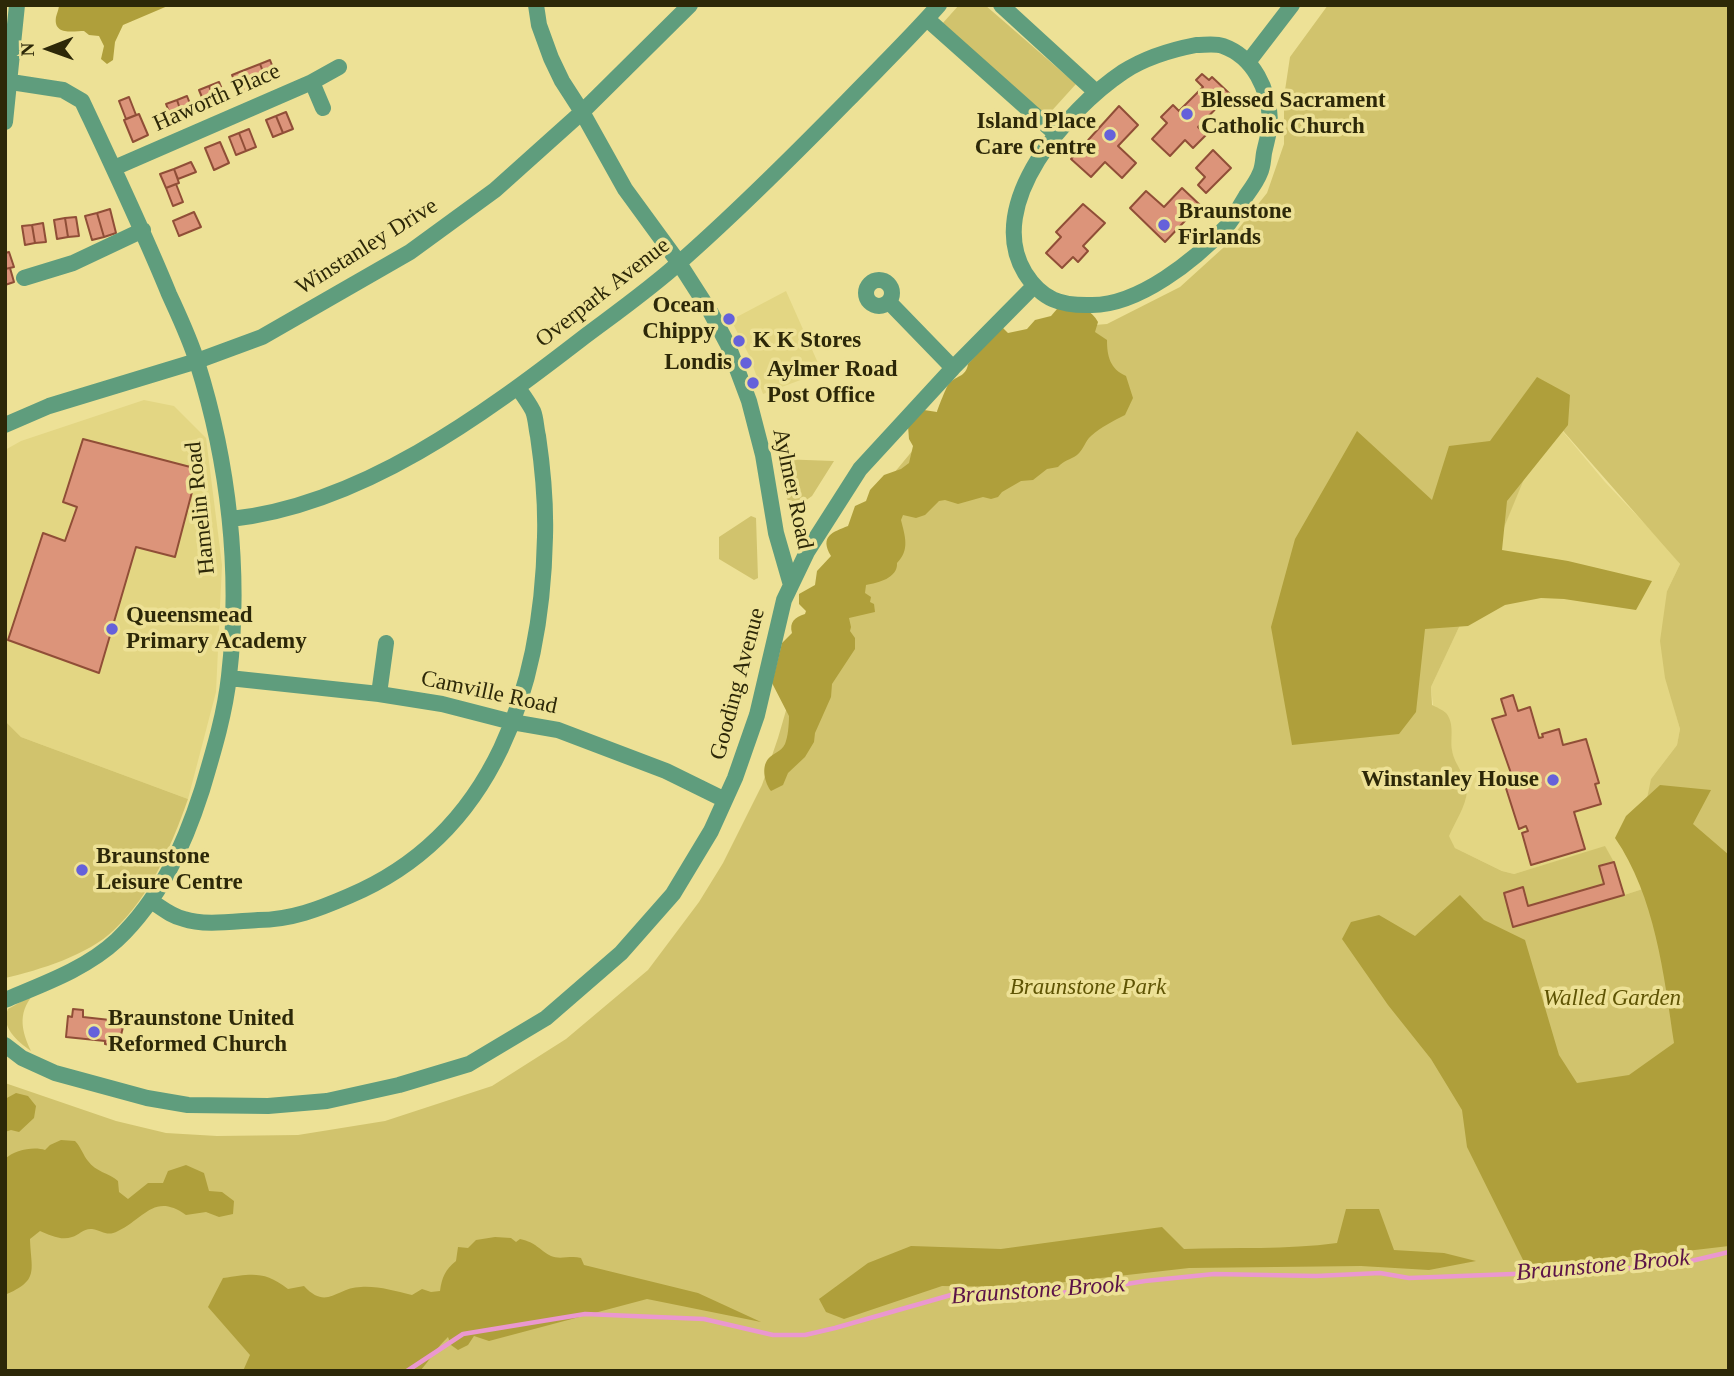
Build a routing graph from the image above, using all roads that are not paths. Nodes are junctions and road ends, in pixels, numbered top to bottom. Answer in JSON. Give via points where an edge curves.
{"nodes":[{"id":1,"x":17,"y":5,"type":"edge"},
{"id":2,"x":536,"y":5,"type":"edge"},
{"id":3,"x":690,"y":5,"type":"edge"},
{"id":4,"x":939,"y":5,"type":"edge"},
{"id":5,"x":1001,"y":5,"type":"edge"},
{"id":6,"x":1292,"y":5,"type":"edge"},
{"id":7,"x":927,"y":19,"type":"junction"},
{"id":8,"x":1249,"y":61,"type":"junction"},
{"id":9,"x":340,"y":67,"type":"dead end"},
{"id":10,"x":11,"y":82,"type":"junction"},
{"id":11,"x":312,"y":82,"type":"junction"},
{"id":12,"x":1096,"y":92,"type":"junction"},
{"id":13,"x":323,"y":108,"type":"dead end"},
{"id":14,"x":582,"y":112,"type":"junction"},
{"id":15,"x":5,"y":122,"type":"edge"},
{"id":16,"x":1056,"y":134,"type":"junction"},
{"id":17,"x":114,"y":168,"type":"junction"},
{"id":18,"x":143,"y":230,"type":"junction"},
{"id":19,"x":679,"y":263,"type":"junction"},
{"id":20,"x":24,"y":278,"type":"dead end"},
{"id":21,"x":1034,"y":286,"type":"junction"},
{"id":22,"x":889,"y":302,"type":"dead end"},
{"id":23,"x":197,"y":361,"type":"junction"},
{"id":24,"x":953,"y":368,"type":"junction"},
{"id":25,"x":518,"y":388,"type":"junction"},
{"id":26,"x":5,"y":425,"type":"edge"},
{"id":27,"x":230,"y":519,"type":"junction"},
{"id":28,"x":791,"y":585,"type":"junction"},
{"id":29,"x":386,"y":643,"type":"dead end"},
{"id":30,"x":229,"y":678,"type":"junction"},
{"id":31,"x":379,"y":694,"type":"junction"},
{"id":32,"x":512,"y":722,"type":"junction"},
{"id":33,"x":726,"y":800,"type":"junction"},
{"id":34,"x":151,"y":901,"type":"junction"},
{"id":35,"x":5,"y":1000,"type":"edge"},
{"id":36,"x":5,"y":1045,"type":"edge"}],
"edges":[{"from":1,"to":10,"type":"street"},
{"from":2,"to":14,"type":"street","name":"Aylmer Road","via":[[551,58]]},
{"from":3,"to":14,"type":"street","name":"Winstanley Drive"},
{"from":4,"to":7,"type":"street","name":"Overpark Avenue"},
{"from":5,"to":12,"type":"street"},
{"from":6,"to":8,"type":"street"},
{"from":7,"to":16,"type":"street"},
{"from":7,"to":19,"type":"street","name":"Overpark Avenue","via":[[804,145]]},
{"from":8,"to":12,"type":"street","via":[[1220,45],[1161,52]]},
{"from":8,"to":21,"type":"street","via":[[1264,86],[1270,122],[1260,174],[1227,226],[1182,267],[1139,293],[1099,305],[1072,305],[1055,301]]},
{"from":9,"to":11,"type":"street"},
{"from":10,"to":15,"type":"street"},
{"from":10,"to":17,"type":"street","name":"Hamelin Road","via":[[63,90],[82,101]]},
{"from":11,"to":13,"type":"street","name":"Haworth Place"},
{"from":11,"to":17,"type":"street","name":"Haworth Place"},
{"from":12,"to":16,"type":"street"},
{"from":14,"to":19,"type":"street","name":"Aylmer Road","via":[[625,189]]},
{"from":14,"to":23,"type":"street","name":"Winstanley Drive","via":[[495,190],[410,252],[262,337]]},
{"from":16,"to":21,"type":"street","via":[[1023,186],[1013,220],[1014,247]]},
{"from":17,"to":18,"type":"street","name":"Hamelin Road"},
{"from":18,"to":20,"type":"street","via":[[73,263]]},
{"from":18,"to":23,"type":"street","name":"Hamelin Road"},
{"from":19,"to":25,"type":"street","name":"Overpark Avenue"},
{"from":19,"to":28,"type":"street","name":"Aylmer Road","via":[[728,345],[749,401]]},
{"from":21,"to":24,"type":"street","name":"Gooding Avenue"},
{"from":22,"to":24,"type":"street"},
{"from":23,"to":26,"type":"street","name":"Winstanley Drive","via":[[49,406]]},
{"from":23,"to":27,"type":"street","name":"Hamelin Road","via":[[219,442]]},
{"from":24,"to":28,"type":"street","name":"Gooding Avenue","via":[[860,469]]},
{"from":25,"to":27,"type":"street","name":"Overpark Avenue","via":[[474,419],[376,473],[294,507]]},
{"from":25,"to":32,"type":"street","via":[[533,412],[546,508],[541,608]]},
{"from":27,"to":30,"type":"street","name":"Hamelin Road"},
{"from":28,"to":33,"type":"street","name":"Gooding Avenue","via":[[757,715]]},
{"from":29,"to":31,"type":"street"},
{"from":30,"to":31,"type":"street","name":"Camville Road"},
{"from":30,"to":34,"type":"street","name":"Hamelin Road","via":[[214,751],[195,809],[177,855]]},
{"from":31,"to":32,"type":"street","name":"Camville Road"},
{"from":32,"to":33,"type":"street","name":"Camville Road","via":[[558,730],[615,750]]},
{"from":32,"to":34,"type":"street","via":[[495,763],[457,818],[418,855],[373,886],[315,911],[265,920],[187,921]]},
{"from":33,"to":36,"type":"street","name":"Gooding Avenue","via":[[673,894],[621,953],[546,1018],[468,1064],[327,1101],[228,1107],[188,1105],[106,1089],[55,1073]]},
{"from":34,"to":35,"type":"street","name":"Hamelin Road","via":[[97,954],[55,979]]}]}
